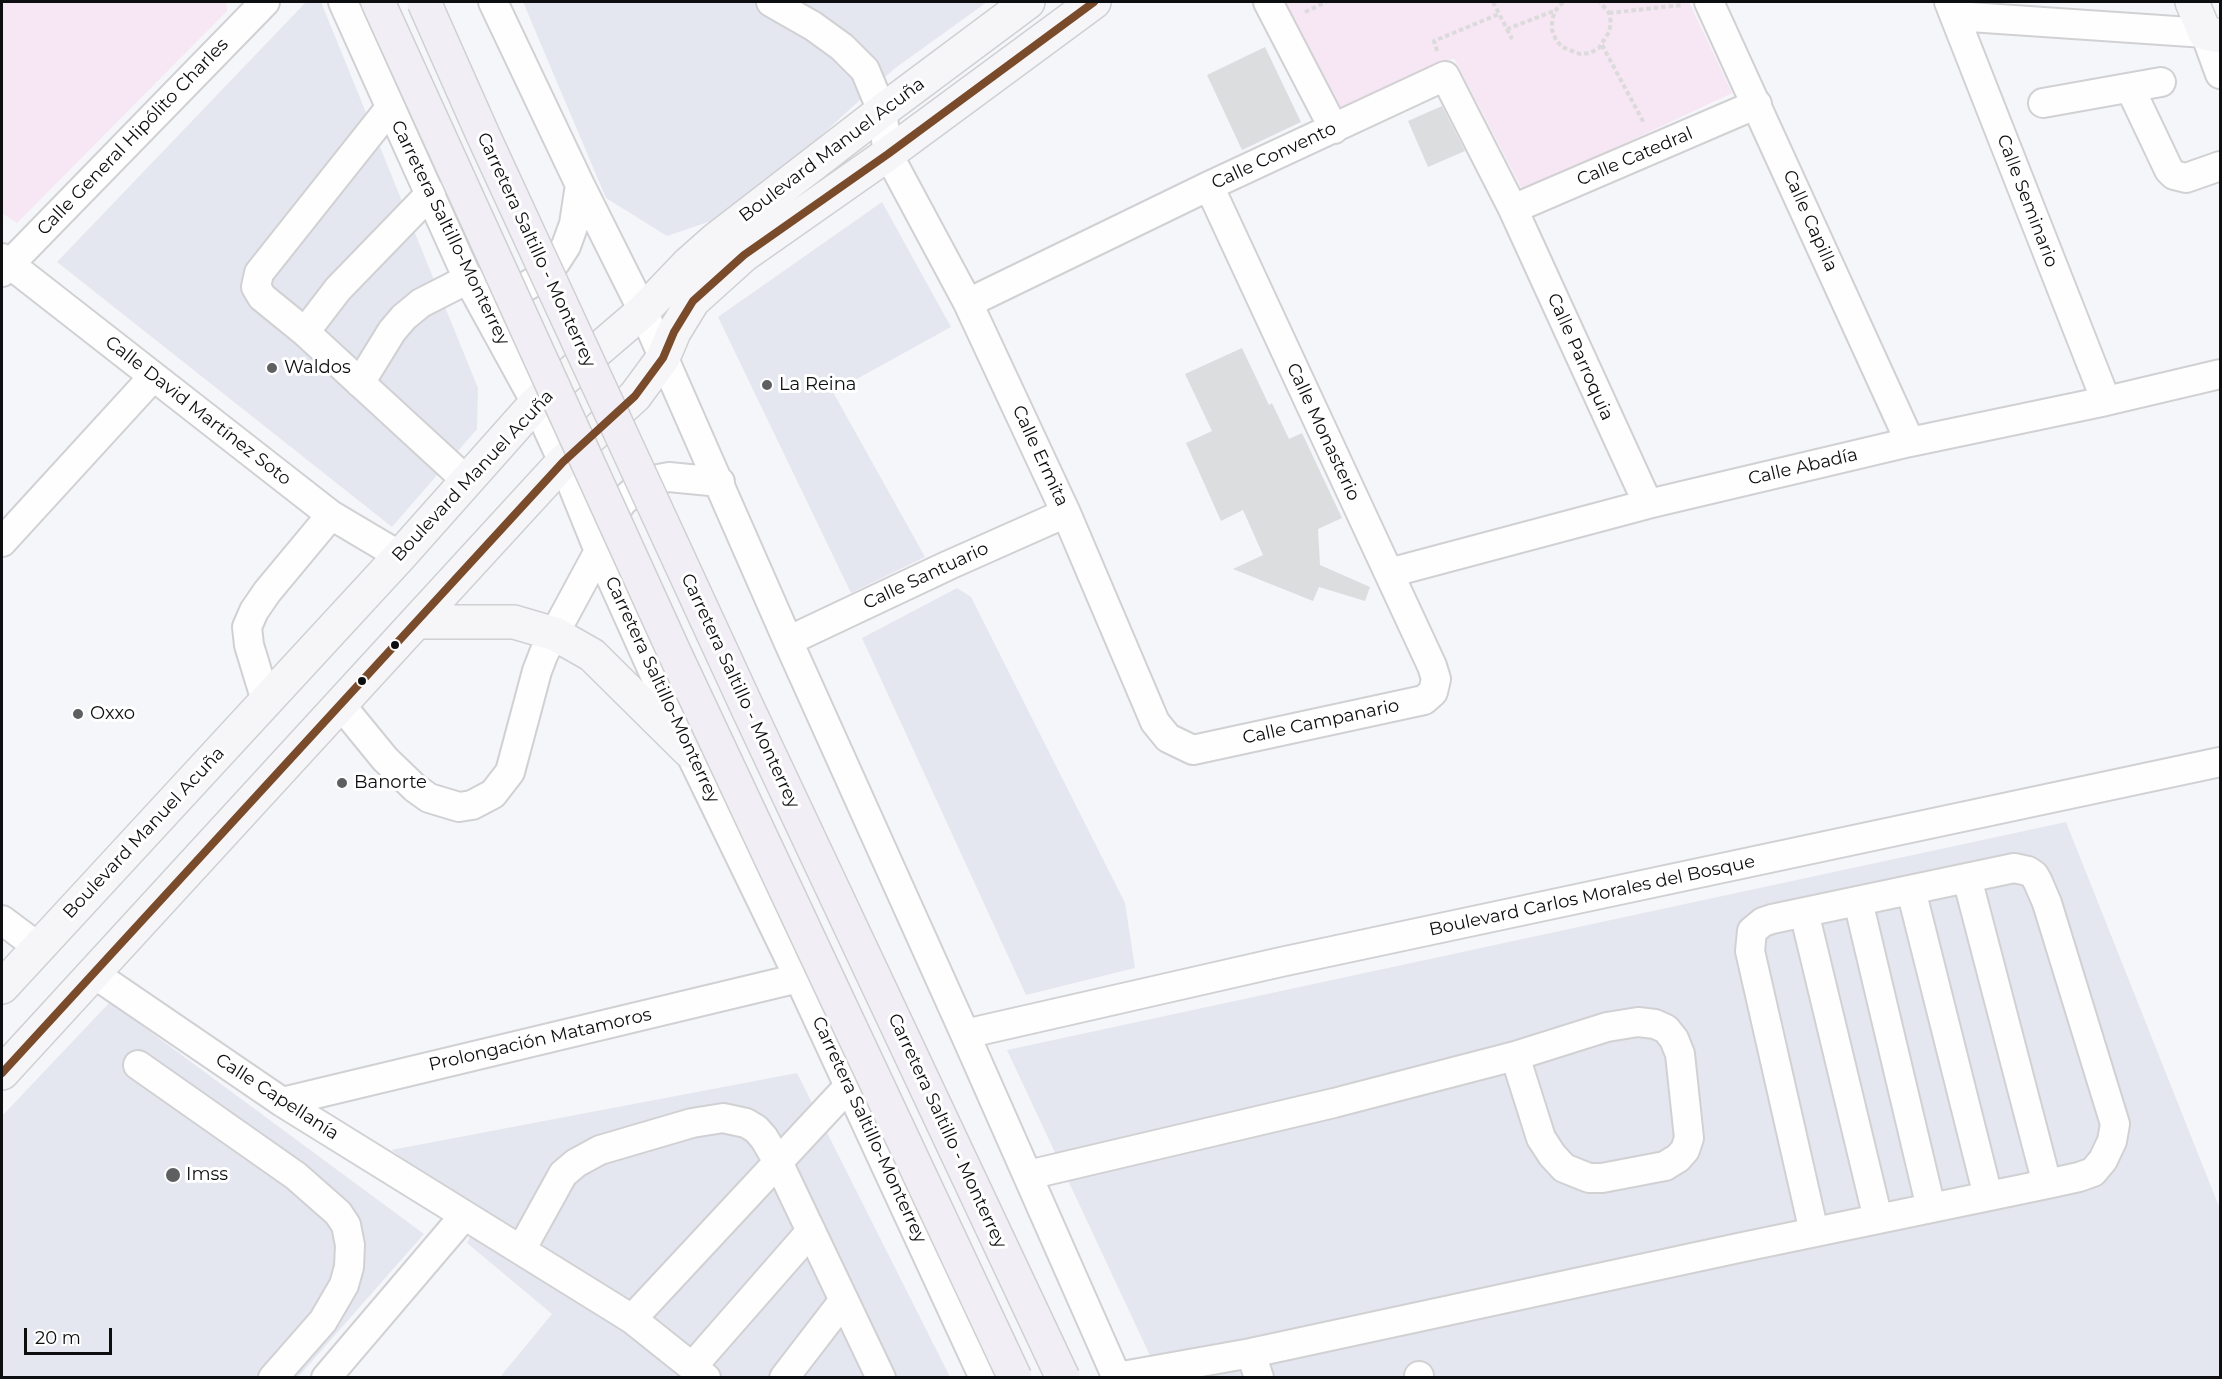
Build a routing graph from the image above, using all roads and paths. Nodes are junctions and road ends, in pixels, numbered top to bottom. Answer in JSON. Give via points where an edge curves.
{"nodes":[{"id":1,"x":265,"y":2,"type":"edge"},
{"id":2,"x":343,"y":2,"type":"edge"},
{"id":3,"x":378,"y":2,"type":"edge"},
{"id":4,"x":424,"y":2,"type":"edge"},
{"id":5,"x":493,"y":2,"type":"edge"},
{"id":6,"x":771,"y":2,"type":"edge"},
{"id":7,"x":1028,"y":2,"type":"edge"},
{"id":8,"x":1095,"y":2,"type":"edge"},
{"id":9,"x":1268,"y":2,"type":"edge"},
{"id":10,"x":1493,"y":2,"type":"edge"},
{"id":11,"x":1563,"y":2,"type":"edge"},
{"id":12,"x":1600,"y":2,"type":"edge"},
{"id":13,"x":1709,"y":2,"type":"edge"},
{"id":14,"x":2192,"y":2,"type":"edge"},
{"id":15,"x":1952,"y":9,"type":"edge"},
{"id":16,"x":1555,"y":10,"type":"junction"},
{"id":17,"x":1609,"y":13,"type":"junction"},
{"id":18,"x":1499,"y":14,"type":"junction"},
{"id":19,"x":1507,"y":29,"type":"junction"},
{"id":20,"x":2213,"y":34,"type":"edge"},
{"id":21,"x":1512,"y":39,"type":"dead end"},
{"id":22,"x":1602,"y":44,"type":"junction"},
{"id":23,"x":2220,"y":74,"type":"edge"},
{"id":24,"x":1445,"y":76,"type":"junction"},
{"id":25,"x":2161,"y":82,"type":"dead end"},
{"id":26,"x":2130,"y":88,"type":"junction"},
{"id":27,"x":2043,"y":103,"type":"dead end"},
{"id":28,"x":1757,"y":104,"type":"junction"},
{"id":29,"x":390,"y":108,"type":"junction"},
{"id":30,"x":882,"y":111,"type":"junction"},
{"id":31,"x":1334,"y":129,"type":"junction"},
{"id":32,"x":1657,"y":147,"type":"junction"},
{"id":33,"x":888,"y":154,"type":"junction"},
{"id":34,"x":2220,"y":165,"type":"edge"},
{"id":35,"x":580,"y":185,"type":"junction"},
{"id":36,"x":1209,"y":186,"type":"junction"},
{"id":37,"x":430,"y":193,"type":"junction"},
{"id":38,"x":1513,"y":209,"type":"junction"},
{"id":39,"x":4,"y":265,"type":"edge"},
{"id":40,"x":468,"y":279,"type":"junction"},
{"id":41,"x":968,"y":303,"type":"junction"},
{"id":42,"x":643,"y":311,"type":"junction"},
{"id":43,"x":305,"y":332,"type":"junction"},
{"id":44,"x":663,"y":358,"type":"junction"},
{"id":45,"x":2220,"y":374,"type":"edge"},
{"id":46,"x":153,"y":377,"type":"junction"},
{"id":47,"x":360,"y":383,"type":"junction"},
{"id":48,"x":2106,"y":401,"type":"junction"},
{"id":49,"x":536,"y":403,"type":"junction"},
{"id":50,"x":1910,"y":442,"type":"junction"},
{"id":51,"x":563,"y":462,"type":"junction"},
{"id":52,"x":467,"y":481,"type":"junction"},
{"id":53,"x":720,"y":482,"type":"junction"},
{"id":54,"x":1648,"y":504,"type":"junction"},
{"id":55,"x":1066,"y":513,"type":"junction"},
{"id":56,"x":331,"y":515,"type":"junction"},
{"id":57,"x":2,"y":542,"type":"edge"},
{"id":58,"x":598,"y":551,"type":"junction"},
{"id":59,"x":400,"y":556,"type":"junction"},
{"id":60,"x":1389,"y":573,"type":"junction"},
{"id":61,"x":417,"y":622,"type":"junction"},
{"id":62,"x":555,"y":634,"type":"junction"},
{"id":63,"x":788,"y":641,"type":"junction"},
{"id":64,"x":1436,"y":679,"type":"joint"},
{"id":65,"x":266,"y":701,"type":"junction"},
{"id":66,"x":340,"y":704,"type":"junction"},
{"id":67,"x":1193,"y":750,"type":"joint"},
{"id":68,"x":689,"y":751,"type":"junction"},
{"id":69,"x":2220,"y":762,"type":"edge"},
{"id":70,"x":1967,"y":878,"type":"junction"},
{"id":71,"x":1911,"y":890,"type":"junction"},
{"id":72,"x":1858,"y":901,"type":"junction"},
{"id":73,"x":1804,"y":912,"type":"junction"},
{"id":74,"x":2,"y":920,"type":"edge"},
{"id":75,"x":38,"y":946,"type":"junction"},
{"id":76,"x":93,"y":973,"type":"junction"},
{"id":77,"x":798,"y":978,"type":"junction"},
{"id":78,"x":2,"y":987,"type":"edge"},
{"id":79,"x":965,"y":1034,"type":"junction"},
{"id":80,"x":1515,"y":1056,"type":"junction"},
{"id":81,"x":138,"y":1065,"type":"dead end"},
{"id":82,"x":2,"y":1073,"type":"edge"},
{"id":83,"x":849,"y":1086,"type":"junction"},
{"id":84,"x":282,"y":1102,"type":"junction"},
{"id":85,"x":778,"y":1162,"type":"junction"},
{"id":86,"x":1028,"y":1175,"type":"junction"},
{"id":87,"x":2047,"y":1184,"type":"junction"},
{"id":88,"x":1988,"y":1196,"type":"junction"},
{"id":89,"x":1931,"y":1208,"type":"junction"},
{"id":90,"x":464,"y":1216,"type":"junction"},
{"id":91,"x":1878,"y":1219,"type":"junction"},
{"id":92,"x":811,"y":1231,"type":"junction"},
{"id":93,"x":1814,"y":1232,"type":"junction"},
{"id":94,"x":521,"y":1250,"type":"junction"},
{"id":95,"x":844,"y":1300,"type":"junction"},
{"id":96,"x":632,"y":1320,"type":"junction"},
{"id":97,"x":1255,"y":1365,"type":"edge"},
{"id":98,"x":699,"y":1372,"type":"edge"},
{"id":99,"x":273,"y":1377,"type":"edge"},
{"id":100,"x":326,"y":1377,"type":"edge"},
{"id":101,"x":784,"y":1377,"type":"edge"},
{"id":102,"x":881,"y":1377,"type":"edge"},
{"id":103,"x":984,"y":1377,"type":"edge"},
{"id":104,"x":1015,"y":1377,"type":"edge"},
{"id":105,"x":1063,"y":1377,"type":"edge"},
{"id":106,"x":1117,"y":1377,"type":"edge"}],
"edges":[{"from":1,"to":39,"type":"street","name":"Calle General Hipólito Charles"},
{"from":2,"to":29,"type":"street","name":"Carretera Saltillo-Monterrey"},
{"from":3,"to":104,"type":"highway","bridge":true,"via":[[675,654]]},
{"from":4,"to":105,"type":"highway","name":"Carretera Saltillo - Monterrey","bridge":true,"via":[[743,699]]},
{"from":5,"to":35,"type":"street"},
{"from":6,"to":30,"type":"street","via":[[842,47],[865,70]]},
{"from":7,"to":30,"type":"main road","name":"Boulevard Manuel Acuña"},
{"from":8,"to":33,"type":"main road","name":"Boulevard Manuel Acuña"},
{"from":9,"to":31,"type":"street"},
{"from":10,"to":18,"type":"path"},
{"from":11,"to":16,"type":"path"},
{"from":12,"to":17,"type":"path"},
{"from":13,"to":17,"type":"path"},
{"from":13,"to":28,"type":"street","name":"Calle Capilla"},
{"from":14,"to":20,"type":"main road"},
{"from":15,"to":20,"type":"street"},
{"from":15,"to":48,"type":"street","name":"Calle Seminario"},
{"from":16,"to":19,"type":"path"},
{"from":16,"to":22,"type":"path","via":[[1552,30],[1562,47],[1580,54],[1590,53]]},
{"from":17,"to":22,"type":"path","via":[[1609,32]]},
{"from":18,"to":19,"type":"path"},
{"from":18,"to":24,"type":"path","via":[[1434,41]]},
{"from":19,"to":21,"type":"path"},
{"from":20,"to":23,"type":"street"},
{"from":22,"to":32,"type":"path"},
{"from":24,"to":31,"type":"street","name":"Calle Convento"},
{"from":24,"to":38,"type":"street"},
{"from":25,"to":26,"type":"street"},
{"from":26,"to":27,"type":"street"},
{"from":26,"to":34,"type":"street","via":[[2174,175],[2186,178]]},
{"from":28,"to":32,"type":"street","name":"Calle Catedral"},
{"from":28,"to":50,"type":"street","name":"Calle Capilla"},
{"from":29,"to":37,"type":"street","name":"Carretera Saltillo-Monterrey"},
{"from":29,"to":43,"type":"street","via":[[256,279],[262,297]]},
{"from":30,"to":33,"type":"street"},
{"from":30,"to":42,"type":"main road","name":"Boulevard Manuel Acuña","via":[[715,240]]},
{"from":31,"to":36,"type":"street","name":"Calle Convento"},
{"from":32,"to":38,"type":"street","name":"Calle Catedral"},
{"from":33,"to":41,"type":"street","name":"Calle Ermita"},
{"from":33,"to":44,"type":"main road","name":"Boulevard Manuel Acuña","via":[[716,279],[693,301]]},
{"from":35,"to":40,"type":"street","via":[[566,246],[539,279],[523,288],[497,288]]},
{"from":35,"to":42,"type":"street"},
{"from":36,"to":41,"type":"street","name":"Calle Convento"},
{"from":36,"to":60,"type":"street","name":"Calle Monasterio"},
{"from":37,"to":40,"type":"street","name":"Carretera Saltillo-Monterrey"},
{"from":37,"to":43,"type":"street","via":[[338,289]]},
{"from":38,"to":54,"type":"street","name":"Calle Parroquia"},
{"from":39,"to":46,"type":"street","name":"Calle David Martínez Soto"},
{"from":40,"to":47,"type":"street","via":[[421,303],[404,317]]},
{"from":40,"to":49,"type":"street","name":"Carretera Saltillo-Monterrey"},
{"from":41,"to":55,"type":"street","name":"Calle Ermita"},
{"from":42,"to":44,"type":"street"},
{"from":42,"to":49,"type":"main road","name":"Boulevard Manuel Acuña"},
{"from":43,"to":47,"type":"street"},
{"from":44,"to":51,"type":"main road","name":"Boulevard Manuel Acuña","via":[[635,396]]},
{"from":44,"to":53,"type":"street"},
{"from":45,"to":48,"type":"street","name":"Calle Abadía"},
{"from":46,"to":56,"type":"street","name":"Calle David Martínez Soto"},
{"from":46,"to":57,"type":"street"},
{"from":47,"to":52,"type":"street"},
{"from":48,"to":50,"type":"street","name":"Calle Abadía"},
{"from":49,"to":51,"type":"street","name":"Carretera Saltillo-Monterrey"},
{"from":49,"to":52,"type":"main road","name":"Boulevard Manuel Acuña"},
{"from":50,"to":54,"type":"street","name":"Calle Abadía"},
{"from":51,"to":58,"type":"street","name":"Carretera Saltillo-Monterrey"},
{"from":51,"to":61,"type":"main road","name":"Boulevard Manuel Acuña"},
{"from":52,"to":59,"type":"main road","name":"Boulevard Manuel Acuña"},
{"from":53,"to":58,"type":"street","via":[[669,477],[653,480],[621,503]]},
{"from":53,"to":63,"type":"street"},
{"from":54,"to":60,"type":"street","name":"Calle Abadía"},
{"from":55,"to":63,"type":"street","name":"Calle Santuario"},
{"from":55,"to":67,"type":"street","name":"Calle Ermita","via":[[1155,722],[1168,738]]},
{"from":56,"to":59,"type":"street","name":"Calle David Martínez Soto"},
{"from":56,"to":65,"type":"street","via":[[267,592],[247,627]]},
{"from":58,"to":62,"type":"street"},
{"from":58,"to":68,"type":"street","name":"Carretera Saltillo-Monterrey"},
{"from":59,"to":65,"type":"main road","name":"Boulevard Manuel Acuña"},
{"from":60,"to":64,"type":"street","name":"Calle Monasterio"},
{"from":61,"to":62,"type":"main road","via":[[514,622]]},
{"from":61,"to":66,"type":"main road","name":"Boulevard Manuel Acuña"},
{"from":62,"to":66,"type":"street","via":[[537,671],[510,772],[493,794],[472,805],[444,804],[415,789]]},
{"from":62,"to":68,"type":"main road","via":[[592,655]]},
{"from":63,"to":79,"type":"street"},
{"from":64,"to":67,"type":"street","name":"Calle Campanario","via":[[1433,692],[1424,700]]},
{"from":65,"to":75,"type":"main road","name":"Boulevard Manuel Acuña"},
{"from":66,"to":76,"type":"main road","name":"Boulevard Manuel Acuña"},
{"from":68,"to":77,"type":"street","name":"Carretera Saltillo-Monterrey"},
{"from":69,"to":79,"type":"street","name":"Boulevard Carlos Morales del Bosque","via":[[1281,962]]},
{"from":70,"to":71,"type":"street"},
{"from":70,"to":87,"type":"street"},
{"from":70,"to":87,"type":"street","via":[[2014,868],[2034,875],[2047,903],[2115,1124],[2112,1141],[2093,1172]]},
{"from":71,"to":72,"type":"street"},
{"from":71,"to":88,"type":"street"},
{"from":72,"to":73,"type":"street"},
{"from":72,"to":89,"type":"street"},
{"from":73,"to":91,"type":"street"},
{"from":73,"to":93,"type":"street","via":[[1763,922],[1752,931],[1750,951]]},
{"from":74,"to":75,"type":"street"},
{"from":75,"to":78,"type":"main road","name":"Boulevard Manuel Acuña"},
{"from":76,"to":82,"type":"main road","name":"Boulevard Manuel Acuña"},
{"from":76,"to":84,"type":"street","name":"Calle Capellanía"},
{"from":77,"to":83,"type":"street","name":"Carretera Saltillo-Monterrey"},
{"from":77,"to":84,"type":"street","name":"Prolongación Matamoros"},
{"from":79,"to":86,"type":"street"},
{"from":80,"to":80,"type":"street","via":[[1541,1138],[1564,1168],[1589,1178],[1614,1176],[1665,1166],[1685,1150],[1689,1138],[1680,1054],[1666,1029],[1638,1022],[1607,1027]]},
{"from":80,"to":86,"type":"street"},
{"from":81,"to":99,"type":"street","via":[[296,1176],[338,1213],[345,1225],[350,1245],[344,1285],[323,1322]]},
{"from":83,"to":85,"type":"street"},
{"from":83,"to":103,"type":"street","name":"Carretera Saltillo-Monterrey"},
{"from":84,"to":90,"type":"street","name":"Calle Capellanía"},
{"from":85,"to":92,"type":"street"},
{"from":85,"to":94,"type":"street","via":[[756,1129],[746,1122],[723,1118],[600,1150],[563,1174]]},
{"from":85,"to":96,"type":"street"},
{"from":86,"to":106,"type":"street"},
{"from":87,"to":88,"type":"street"},
{"from":88,"to":89,"type":"street"},
{"from":89,"to":91,"type":"street"},
{"from":90,"to":94,"type":"street","name":"Calle Capellanía"},
{"from":90,"to":100,"type":"street"},
{"from":91,"to":93,"type":"street"},
{"from":92,"to":95,"type":"street"},
{"from":92,"to":98,"type":"street"},
{"from":93,"to":97,"type":"street"},
{"from":94,"to":96,"type":"street","name":"Calle Capellanía"},
{"from":95,"to":101,"type":"street"},
{"from":95,"to":102,"type":"street"},
{"from":96,"to":98,"type":"street","name":"Calle Capellanía"},
{"from":97,"to":106,"type":"street"}]}
